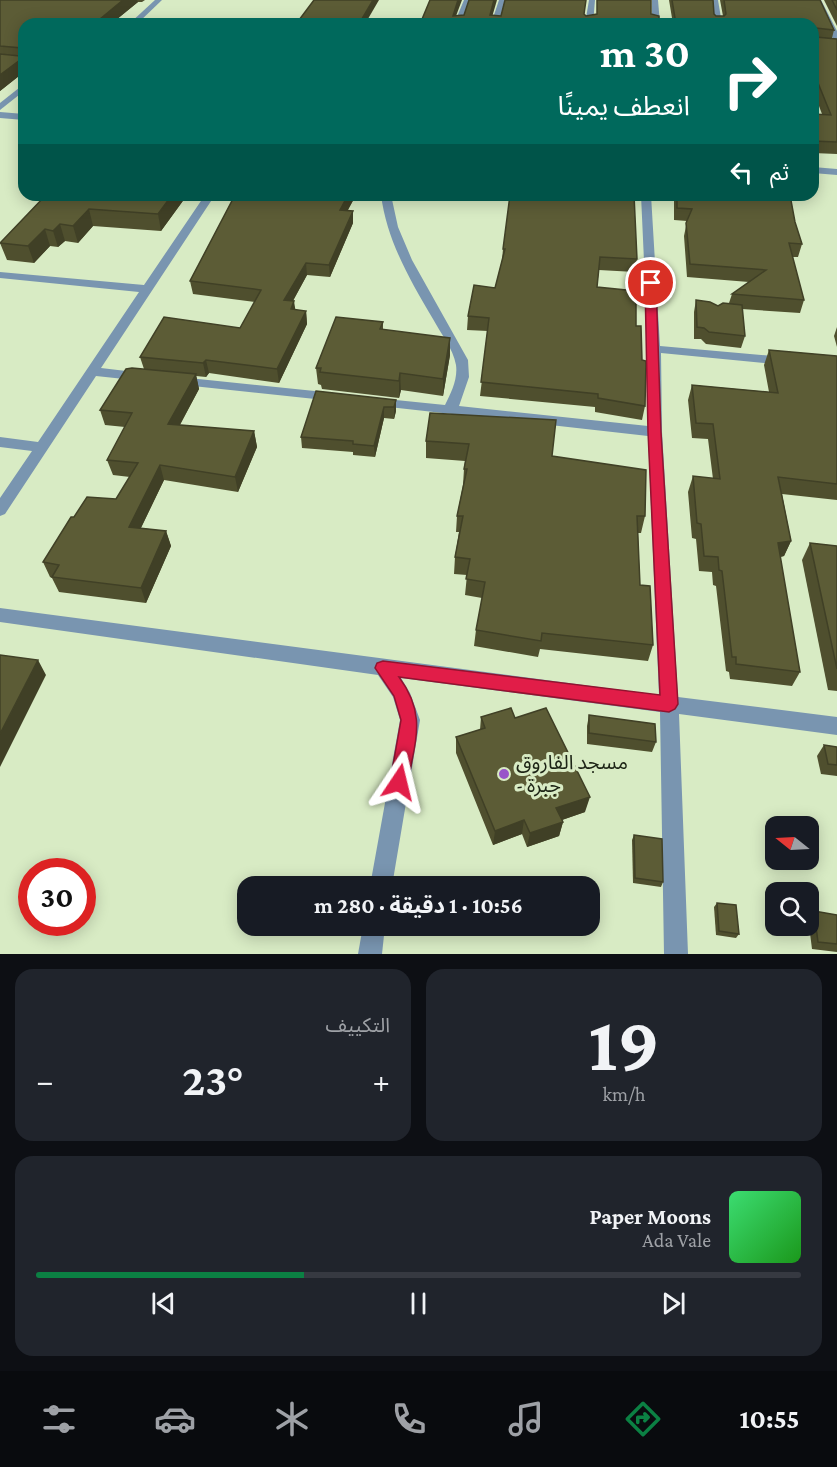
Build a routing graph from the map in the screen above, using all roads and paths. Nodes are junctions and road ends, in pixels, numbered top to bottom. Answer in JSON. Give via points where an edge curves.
{"nodes":[{"id":1,"x":159,"y":0,"type":"edge"},
{"id":2,"x":466,"y":0,"type":"edge"},
{"id":3,"x":502,"y":0,"type":"edge"},
{"id":4,"x":592,"y":0,"type":"edge"},
{"id":5,"x":655,"y":0,"type":"edge"},
{"id":6,"x":715,"y":0,"type":"edge"},
{"id":7,"x":815,"y":1,"type":"edge"},
{"id":8,"x":140,"y":18,"type":"edge"},
{"id":9,"x":460,"y":18,"type":"edge"},
{"id":10,"x":497,"y":18,"type":"edge"},
{"id":11,"x":590,"y":18,"type":"edge"},
{"id":12,"x":656,"y":18,"type":"edge"},
{"id":13,"x":717,"y":18,"type":"edge"},
{"id":14,"x":834,"y":26,"type":"edge"},
{"id":15,"x":837,"y":39,"type":"edge"},
{"id":16,"x":18,"y":92,"type":"edge"},
{"id":17,"x":0,"y":107,"type":"edge"},
{"id":18,"x":0,"y":116,"type":"edge"},
{"id":19,"x":18,"y":117,"type":"edge"},
{"id":20,"x":819,"y":170,"type":"edge"},
{"id":21,"x":837,"y":172,"type":"edge"},
{"id":22,"x":206,"y":201,"type":"edge"},
{"id":23,"x":387,"y":201,"type":"edge"},
{"id":24,"x":646,"y":201,"type":"edge"},
{"id":25,"x":0,"y":275,"type":"edge"},
{"id":26,"x":147,"y":290,"type":"junction"},
{"id":27,"x":654,"y":350,"type":"junction"},
{"id":28,"x":803,"y":362,"type":"edge"},
{"id":29,"x":92,"y":371,"type":"junction"},
{"id":30,"x":343,"y":398,"type":"edge"},
{"id":31,"x":367,"y":401,"type":"edge"},
{"id":32,"x":450,"y":410,"type":"junction"},
{"id":33,"x":655,"y":432,"type":"junction"},
{"id":34,"x":0,"y":442,"type":"edge"},
{"id":35,"x":42,"y":447,"type":"junction"},
{"id":36,"x":0,"y":510,"type":"edge"},
{"id":37,"x":0,"y":615,"type":"edge"},
{"id":38,"x":383,"y":668,"type":"junction"},
{"id":39,"x":669,"y":704,"type":"junction"},
{"id":40,"x":837,"y":726,"type":"edge"},
{"id":41,"x":383,"y":876,"type":"edge"},
{"id":42,"x":373,"y":936,"type":"edge"},
{"id":43,"x":370,"y":954,"type":"edge"},
{"id":44,"x":676,"y":954,"type":"edge"}],
"edges":[{"from":1,"to":8,"type":"street"},
{"from":2,"to":9,"type":"street"},
{"from":3,"to":10,"type":"street"},
{"from":4,"to":11,"type":"street"},
{"from":5,"to":12,"type":"street"},
{"from":6,"to":13,"type":"street"},
{"from":7,"to":14,"type":"street"},
{"from":14,"to":15,"type":"street"},
{"from":16,"to":17,"type":"street"},
{"from":18,"to":19,"type":"street"},
{"from":20,"to":21,"type":"street"},
{"from":22,"to":26,"type":"street"},
{"from":23,"to":32,"type":"street","via":[[407,260],[463,367]]},
{"from":24,"to":27,"type":"street"},
{"from":25,"to":26,"type":"street"},
{"from":26,"to":29,"type":"street"},
{"from":27,"to":28,"type":"street"},
{"from":27,"to":33,"type":"street"},
{"from":29,"to":30,"type":"street"},
{"from":29,"to":35,"type":"street"},
{"from":31,"to":32,"type":"street"},
{"from":32,"to":33,"type":"street"},
{"from":33,"to":39,"type":"street"},
{"from":34,"to":35,"type":"street"},
{"from":35,"to":36,"type":"street"},
{"from":37,"to":38,"type":"street"},
{"from":38,"to":39,"type":"street"},
{"from":38,"to":41,"type":"street","via":[[401,693],[410,720]]},
{"from":39,"to":40,"type":"street"},
{"from":39,"to":44,"type":"street"},
{"from":42,"to":43,"type":"street"}]}
